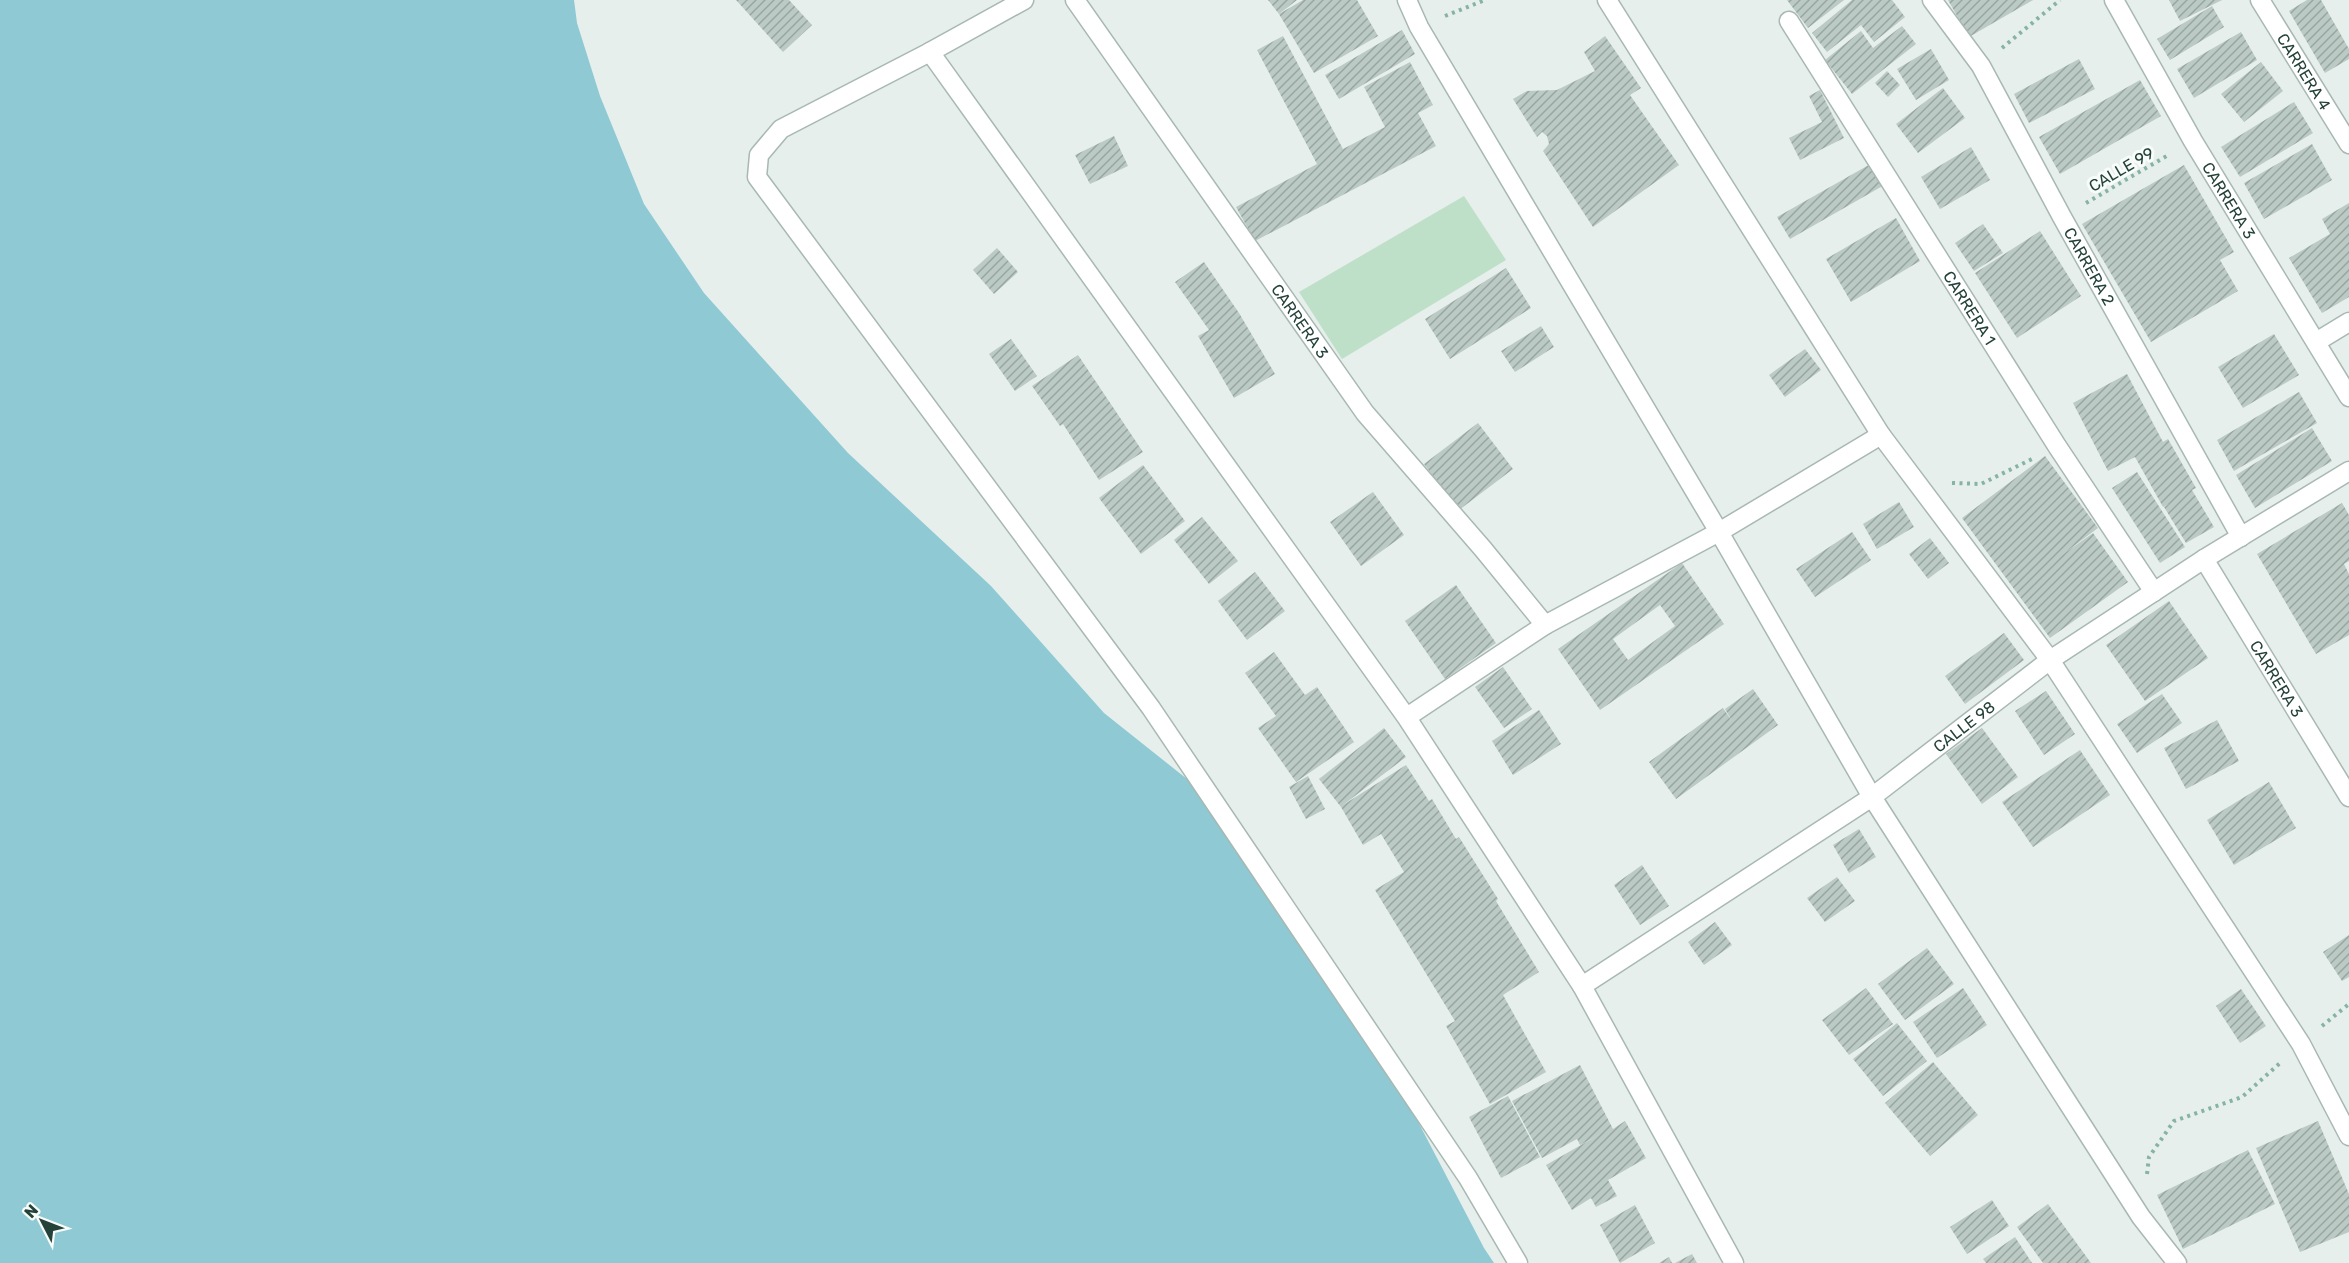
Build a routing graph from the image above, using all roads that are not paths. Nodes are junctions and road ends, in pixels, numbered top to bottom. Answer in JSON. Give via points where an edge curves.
{"nodes":[{"id":1,"x":1024,"y":0,"type":"edge"},
{"id":2,"x":1075,"y":0,"type":"edge"},
{"id":3,"x":1407,"y":0,"type":"edge"},
{"id":4,"x":1607,"y":0,"type":"edge"},
{"id":5,"x":1932,"y":0,"type":"edge"},
{"id":6,"x":2114,"y":0,"type":"edge"},
{"id":7,"x":2260,"y":0,"type":"edge"},
{"id":8,"x":1789,"y":21,"type":"dead end"},
{"id":9,"x":930,"y":52,"type":"junction"},
{"id":10,"x":2349,"y":144,"type":"edge"},
{"id":11,"x":2349,"y":322,"type":"edge"},
{"id":12,"x":2316,"y":342,"type":"junction"},
{"id":13,"x":2349,"y":397,"type":"edge"},
{"id":14,"x":1881,"y":435,"type":"junction"},
{"id":15,"x":2349,"y":471,"type":"edge"},
{"id":16,"x":1719,"y":532,"type":"junction"},
{"id":17,"x":2241,"y":537,"type":"junction"},
{"id":18,"x":2204,"y":560,"type":"junction"},
{"id":19,"x":2154,"y":592,"type":"junction"},
{"id":20,"x":1545,"y":625,"type":"junction"},
{"id":21,"x":2050,"y":660,"type":"junction"},
{"id":22,"x":1407,"y":717,"type":"junction"},
{"id":23,"x":1872,"y":797,"type":"junction"},
{"id":24,"x":2349,"y":797,"type":"edge"},
{"id":25,"x":1582,"y":986,"type":"junction"},
{"id":26,"x":2349,"y":1136,"type":"edge"},
{"id":27,"x":1518,"y":1263,"type":"edge"},
{"id":28,"x":1734,"y":1263,"type":"edge"},
{"id":29,"x":2177,"y":1263,"type":"edge"}],
"edges":[{"from":1,"to":9,"type":"street"},
{"from":2,"to":20,"type":"street","name":"CARRERA 3","via":[[1365,413]]},
{"from":3,"to":16,"type":"street","via":[[1419,27]]},
{"from":4,"to":14,"type":"street"},
{"from":5,"to":17,"type":"street","name":"CARRERA 2","via":[[1981,66]]},
{"from":6,"to":12,"type":"street","name":"CARRERA 3","via":[[2193,141]]},
{"from":7,"to":10,"type":"street","name":"CARRERA 4"},
{"from":8,"to":19,"type":"street","name":"CARRERA 1","via":[[2057,446]]},
{"from":9,"to":22,"type":"street"},
{"from":9,"to":27,"type":"street","via":[[781,129],[759,155],[757,177],[1151,708],[1468,1178]]},
{"from":11,"to":12,"type":"street"},
{"from":12,"to":13,"type":"street","name":"CARRERA 3"},
{"from":14,"to":16,"type":"street"},
{"from":14,"to":21,"type":"street"},
{"from":15,"to":17,"type":"street","name":"CALLE 98"},
{"from":16,"to":20,"type":"street"},
{"from":16,"to":23,"type":"street"},
{"from":17,"to":18,"type":"street","name":"CALLE 98"},
{"from":18,"to":19,"type":"street","name":"CALLE 98"},
{"from":18,"to":24,"type":"street","name":"CARRERA 3"},
{"from":19,"to":21,"type":"street","name":"CALLE 98"},
{"from":20,"to":22,"type":"street"},
{"from":21,"to":23,"type":"street","name":"CALLE 98"},
{"from":21,"to":26,"type":"street","via":[[2301,1044]]},
{"from":22,"to":25,"type":"street"},
{"from":23,"to":25,"type":"street","name":"CALLE 98"},
{"from":23,"to":29,"type":"street","via":[[2141,1217]]},
{"from":25,"to":28,"type":"street"}]}
